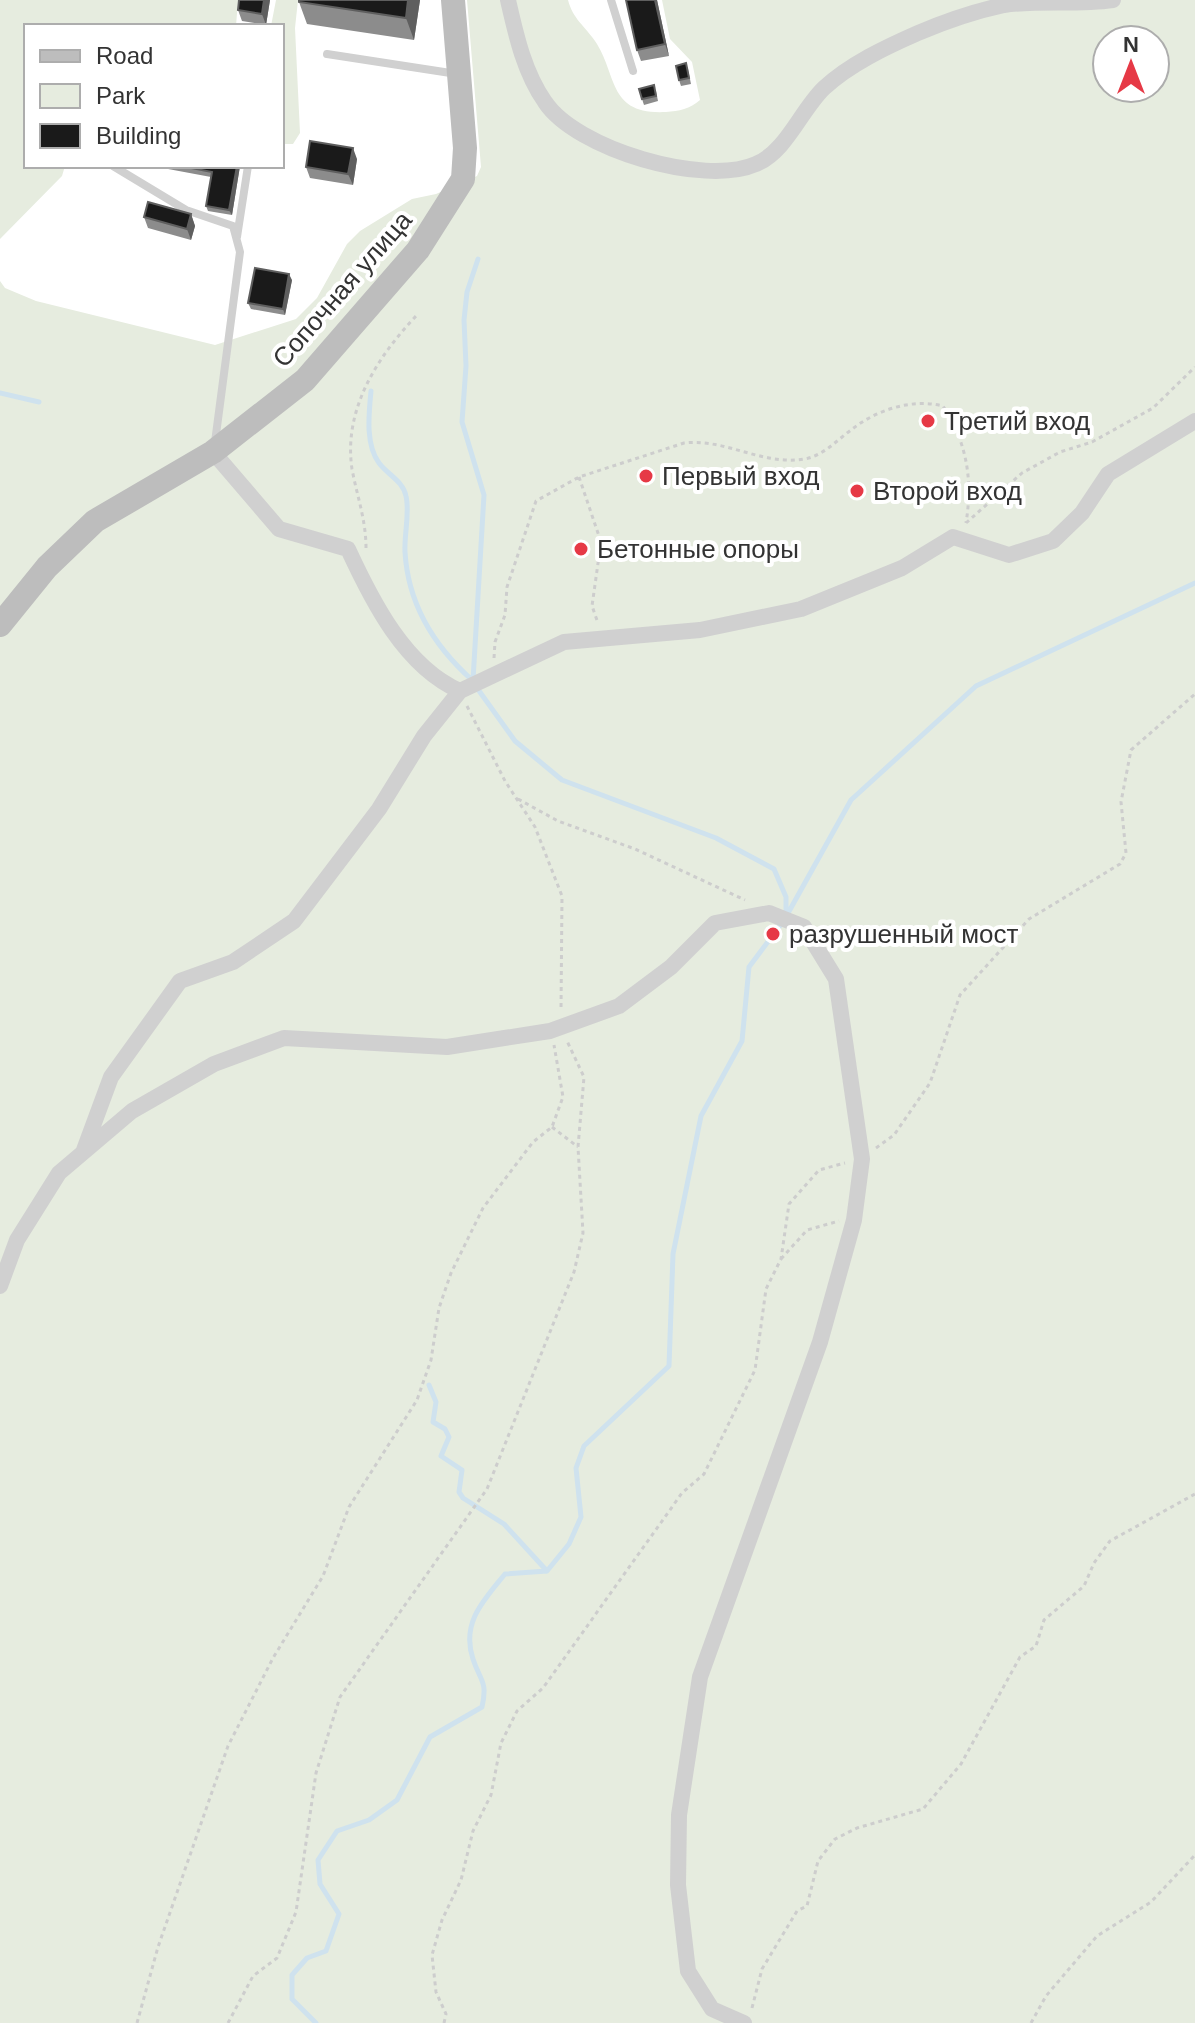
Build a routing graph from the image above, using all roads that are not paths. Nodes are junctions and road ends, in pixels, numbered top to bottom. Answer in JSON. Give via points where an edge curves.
{"nodes":[{"id":1,"x":453,"y":0,"type":"edge"},
{"id":2,"x":508,"y":0,"type":"edge"},
{"id":3,"x":611,"y":0,"type":"edge"},
{"id":4,"x":1113,"y":0,"type":"edge"},
{"id":5,"x":327,"y":54,"type":"dead end"},
{"id":6,"x":633,"y":71,"type":"dead end"},
{"id":7,"x":459,"y":74,"type":"junction"},
{"id":8,"x":116,"y":168,"type":"edge"},
{"id":9,"x":248,"y":168,"type":"edge"},
{"id":10,"x":237,"y":238,"type":"junction"},
{"id":11,"x":1195,"y":421,"type":"edge"},
{"id":12,"x":213,"y":451,"type":"junction"},
{"id":13,"x":0,"y":625,"type":"edge"},
{"id":14,"x":460,"y":691,"type":"junction"},
{"id":15,"x":83,"y":1151,"type":"junction"},
{"id":16,"x":0,"y":1286,"type":"edge"},
{"id":17,"x":748,"y":2016,"type":"edge"}],
"edges":[{"from":1,"to":7,"type":"main road","name":"Сопочная улица"},
{"from":2,"to":4,"type":"street","via":[[529,73],[546,105],[584,137],[638,158],[705,170],[756,164],[770,155],[824,88],[850,68],[918,33],[1006,4]]},
{"from":3,"to":6,"type":"lane"},
{"from":5,"to":7,"type":"lane"},
{"from":7,"to":12,"type":"main road","name":"Сопочная улица","via":[[463,179],[447,208],[418,250],[305,380]]},
{"from":8,"to":10,"type":"lane","via":[[186,210],[233,226]]},
{"from":9,"to":10,"type":"lane"},
{"from":10,"to":12,"type":"lane","via":[[240,252]]},
{"from":11,"to":14,"type":"street","via":[[1108,474],[1082,513],[1053,541],[1009,555],[953,537],[902,568],[801,609],[700,630],[564,642]]},
{"from":12,"to":13,"type":"main road","name":"Сопочная улица","via":[[95,521],[47,567]]},
{"from":12,"to":14,"type":"street","via":[[279,529],[348,549],[389,625],[433,676]]},
{"from":14,"to":15,"type":"street","via":[[294,921],[233,962],[180,981],[111,1077]]},
{"from":15,"to":16,"type":"street","via":[[59,1173],[17,1240]]},
{"from":15,"to":17,"type":"street","via":[[132,1111],[214,1064],[284,1038],[447,1047],[556,1030],[619,1006],[671,967],[715,923],[769,913],[804,927],[836,979],[862,1159],[854,1220],[820,1342],[700,1677],[679,1815],[678,1885],[688,1971],[712,2009]]}]}
